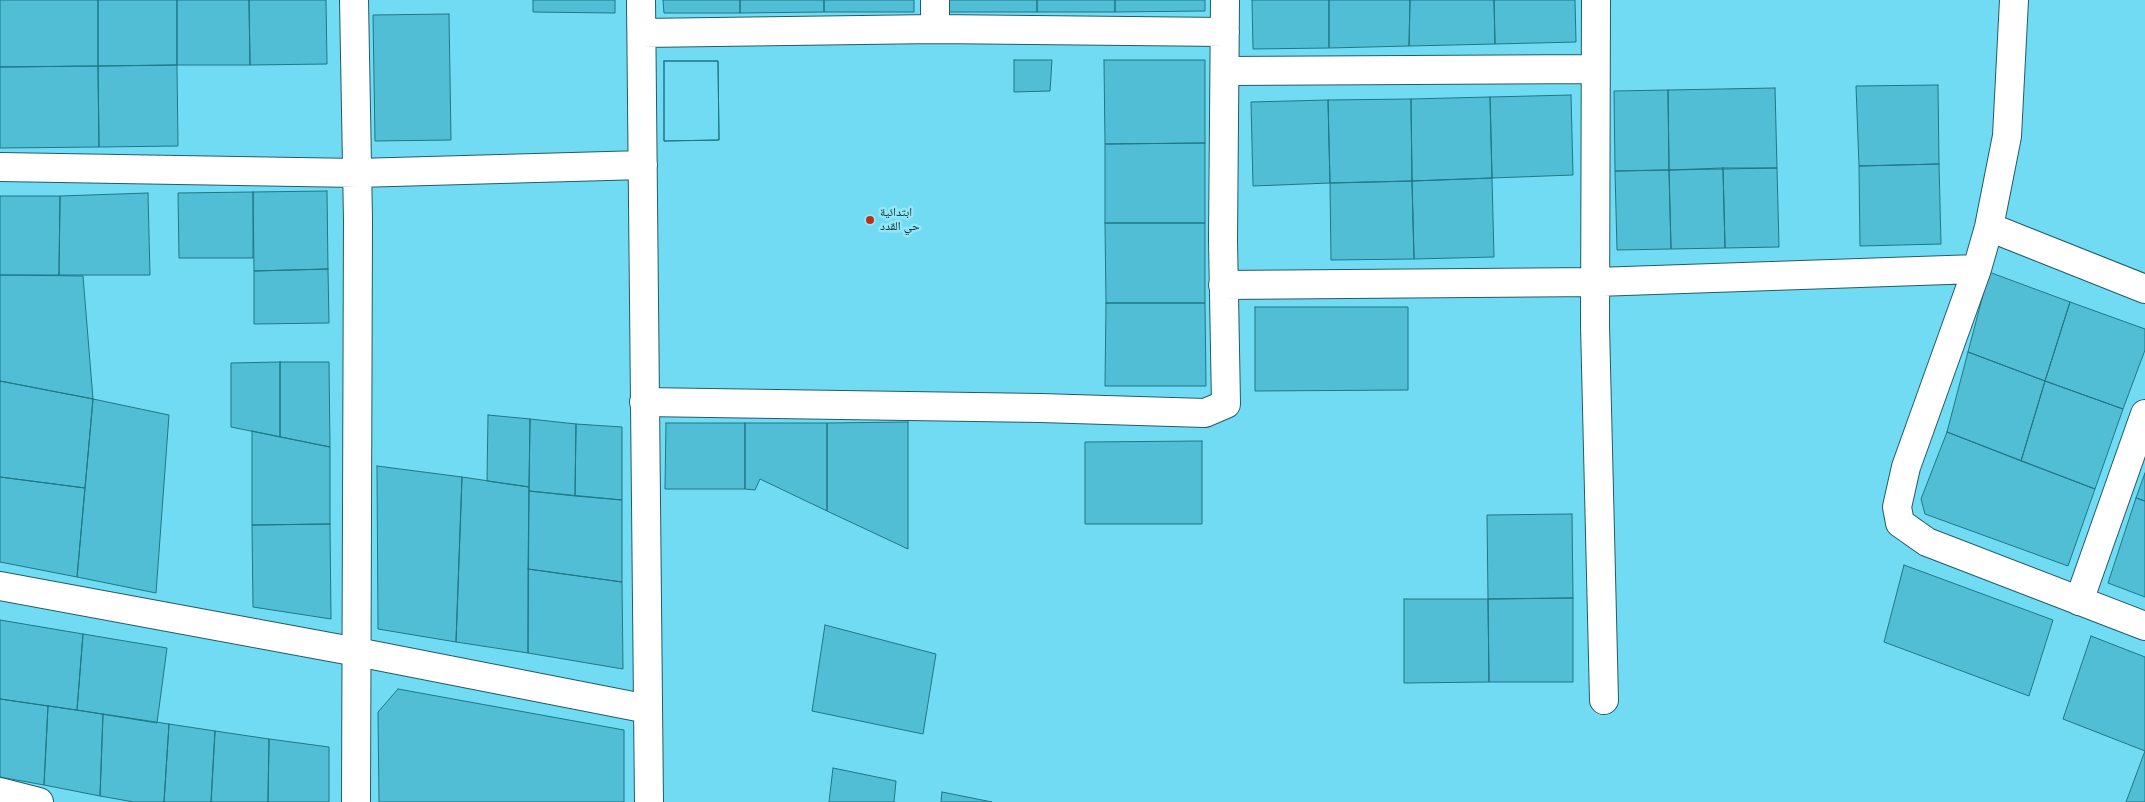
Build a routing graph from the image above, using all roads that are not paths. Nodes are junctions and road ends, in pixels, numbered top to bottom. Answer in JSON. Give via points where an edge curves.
{"nodes":[{"id":1,"x":354,"y":0,"type":"edge"},
{"id":2,"x":641,"y":0,"type":"edge"},
{"id":3,"x":935,"y":0,"type":"edge"},
{"id":4,"x":1225,"y":0,"type":"edge"},
{"id":5,"x":1596,"y":0,"type":"edge"},
{"id":6,"x":2014,"y":0,"type":"edge"},
{"id":7,"x":935,"y":30,"type":"junction"},
{"id":8,"x":1225,"y":32,"type":"junction"},
{"id":9,"x":642,"y":33,"type":"junction"},
{"id":10,"x":1595,"y":69,"type":"junction"},
{"id":11,"x":1225,"y":70,"type":"junction"},
{"id":12,"x":643,"y":165,"type":"junction"},
{"id":13,"x":0,"y":168,"type":"edge"},
{"id":14,"x":357,"y":173,"type":"junction"},
{"id":15,"x":1990,"y":227,"type":"junction"},
{"id":16,"x":1977,"y":269,"type":"junction"},
{"id":17,"x":1596,"y":282,"type":"junction"},
{"id":18,"x":1223,"y":285,"type":"junction"},
{"id":19,"x":2145,"y":288,"type":"edge"},
{"id":20,"x":644,"y":402,"type":"junction"},
{"id":21,"x":2145,"y":414,"type":"edge"},
{"id":22,"x":0,"y":586,"type":"edge"},
{"id":23,"x":2079,"y":601,"type":"junction"},
{"id":24,"x":2145,"y":626,"type":"edge"},
{"id":25,"x":357,"y":652,"type":"junction"},
{"id":26,"x":1604,"y":700,"type":"dead end"},
{"id":27,"x":648,"y":709,"type":"junction"},
{"id":28,"x":0,"y":792,"type":"edge"},
{"id":29,"x":39,"y":802,"type":"edge"},
{"id":30,"x":356,"y":802,"type":"edge"},
{"id":31,"x":649,"y":802,"type":"edge"}],
"edges":[{"from":1,"to":14,"type":"street"},
{"from":2,"to":9,"type":"street"},
{"from":3,"to":7,"type":"street"},
{"from":4,"to":8,"type":"street"},
{"from":5,"to":10,"type":"street"},
{"from":6,"to":15,"type":"street","via":[[2007,136]]},
{"from":7,"to":8,"type":"street"},
{"from":7,"to":9,"type":"street"},
{"from":8,"to":11,"type":"street"},
{"from":9,"to":12,"type":"street"},
{"from":10,"to":11,"type":"street"},
{"from":10,"to":17,"type":"street"},
{"from":11,"to":18,"type":"street"},
{"from":12,"to":14,"type":"street"},
{"from":12,"to":20,"type":"street"},
{"from":13,"to":14,"type":"street"},
{"from":14,"to":25,"type":"street"},
{"from":15,"to":16,"type":"street"},
{"from":15,"to":19,"type":"street"},
{"from":16,"to":17,"type":"street"},
{"from":16,"to":23,"type":"street","via":[[1906,467],[1897,507],[1900,523],[1927,542]]},
{"from":17,"to":18,"type":"street"},
{"from":17,"to":26,"type":"street"},
{"from":18,"to":20,"type":"street","via":[[1226,404],[1205,413]]},
{"from":20,"to":27,"type":"street"},
{"from":21,"to":23,"type":"street"},
{"from":22,"to":25,"type":"street"},
{"from":23,"to":24,"type":"street"},
{"from":25,"to":27,"type":"street"},
{"from":25,"to":30,"type":"street"},
{"from":27,"to":31,"type":"street"},
{"from":28,"to":29,"type":"street"}]}
